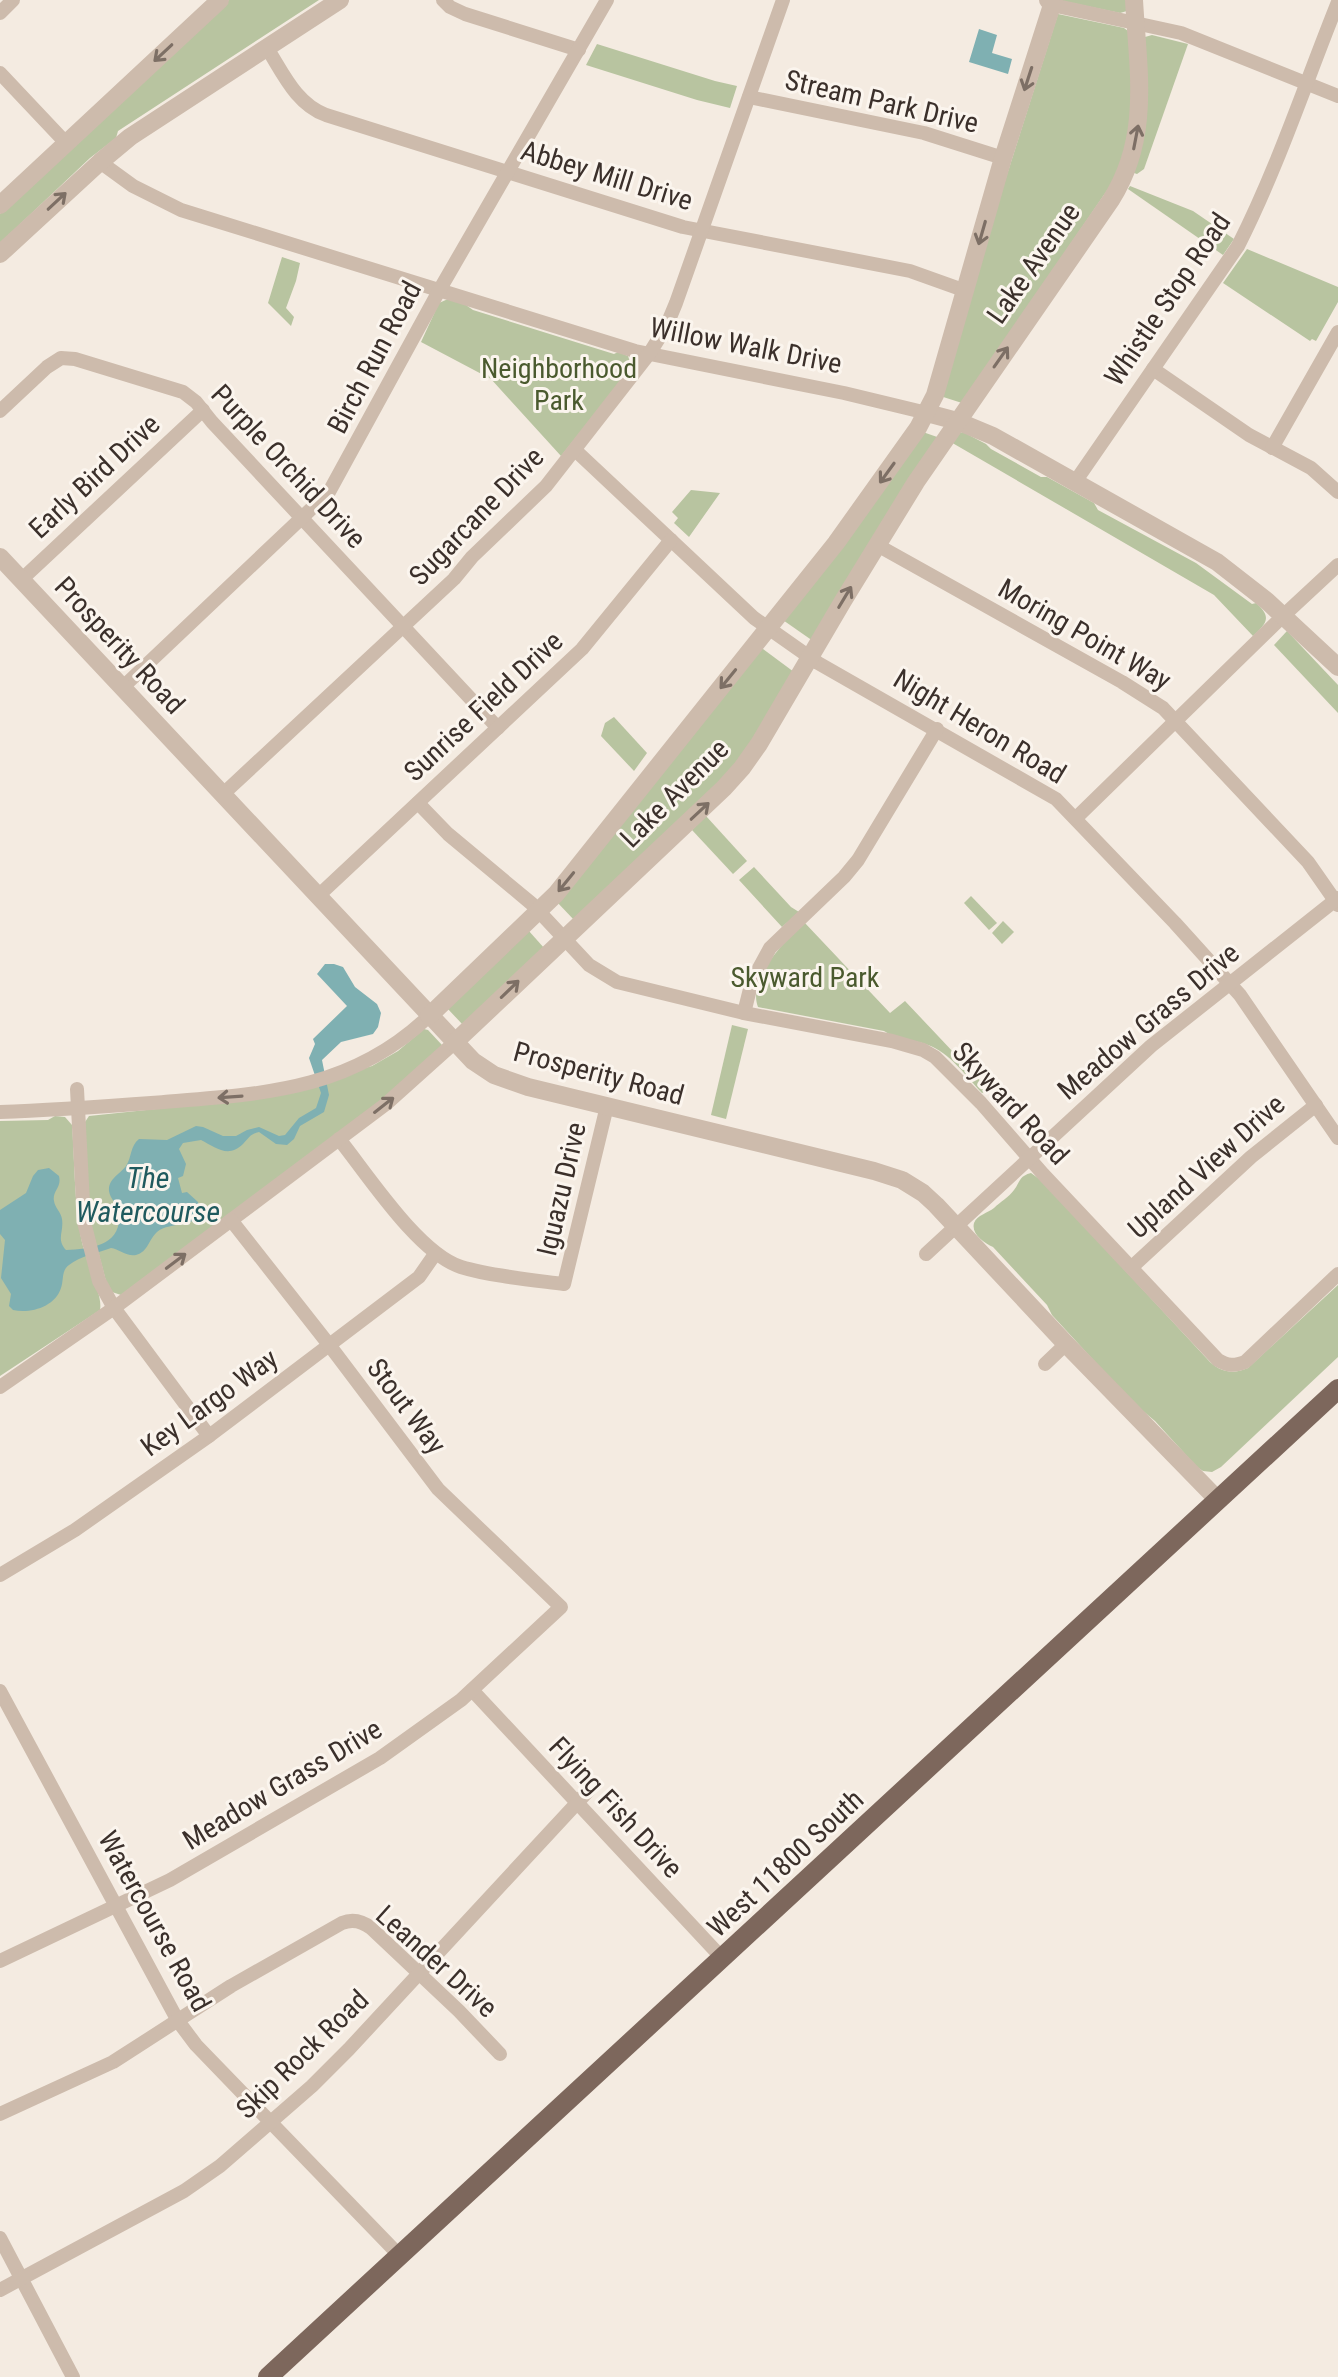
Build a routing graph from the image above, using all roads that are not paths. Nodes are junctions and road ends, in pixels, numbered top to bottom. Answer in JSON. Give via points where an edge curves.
{"nodes":[{"id":1,"x":13,"y":0,"type":"edge"},
{"id":2,"x":220,"y":0,"type":"edge"},
{"id":3,"x":340,"y":0,"type":"edge"},
{"id":4,"x":443,"y":0,"type":"edge"},
{"id":5,"x":607,"y":0,"type":"edge"},
{"id":6,"x":783,"y":0,"type":"edge"},
{"id":7,"x":1134,"y":0,"type":"edge"},
{"id":8,"x":1050,"y":2,"type":"edge"},
{"id":9,"x":1338,"y":2,"type":"edge"},
{"id":10,"x":0,"y":13,"type":"edge"},
{"id":11,"x":1136,"y":23,"type":"junction"},
{"id":12,"x":267,"y":48,"type":"junction"},
{"id":13,"x":579,"y":50,"type":"junction"},
{"id":14,"x":0,"y":73,"type":"edge"},
{"id":15,"x":1308,"y":84,"type":"junction"},
{"id":16,"x":1338,"y":96,"type":"edge"},
{"id":17,"x":749,"y":97,"type":"junction"},
{"id":18,"x":66,"y":143,"type":"junction"},
{"id":19,"x":1003,"y":158,"type":"junction"},
{"id":20,"x":100,"y":162,"type":"junction"},
{"id":21,"x":508,"y":173,"type":"junction"},
{"id":22,"x":0,"y":205,"type":"edge"},
{"id":23,"x":702,"y":230,"type":"junction"},
{"id":24,"x":0,"y":254,"type":"edge"},
{"id":25,"x":440,"y":289,"type":"junction"},
{"id":26,"x":966,"y":291,"type":"junction"},
{"id":27,"x":1338,"y":332,"type":"edge"},
{"id":28,"x":649,"y":354,"type":"junction"},
{"id":29,"x":1153,"y":369,"type":"junction"},
{"id":30,"x":203,"y":410,"type":"junction"},
{"id":31,"x":0,"y":411,"type":"edge"},
{"id":32,"x":927,"y":413,"type":"junction"},
{"id":33,"x":957,"y":421,"type":"junction"},
{"id":34,"x":1272,"y":448,"type":"junction"},
{"id":35,"x":575,"y":450,"type":"junction"},
{"id":36,"x":1075,"y":482,"type":"junction"},
{"id":37,"x":1338,"y":492,"type":"edge"},
{"id":38,"x":303,"y":519,"type":"junction"},
{"id":39,"x":671,"y":540,"type":"junction"},
{"id":40,"x":877,"y":545,"type":"junction"},
{"id":41,"x":0,"y":557,"type":"edge"},
{"id":42,"x":1338,"y":565,"type":"edge"},
{"id":43,"x":21,"y":580,"type":"junction"},
{"id":44,"x":1283,"y":616,"type":"junction"},
{"id":45,"x":403,"y":626,"type":"junction"},
{"id":46,"x":768,"y":628,"type":"junction"},
{"id":47,"x":809,"y":657,"type":"junction"},
{"id":48,"x":1338,"y":667,"type":"edge"},
{"id":49,"x":122,"y":688,"type":"junction"},
{"id":50,"x":1177,"y":721,"type":"junction"},
{"id":51,"x":498,"y":728,"type":"junction"},
{"id":52,"x":937,"y":729,"type":"junction"},
{"id":53,"x":222,"y":795,"type":"junction"},
{"id":54,"x":418,"y":803,"type":"junction"},
{"id":55,"x":1076,"y":818,"type":"junction"},
{"id":56,"x":317,"y":897,"type":"junction"},
{"id":57,"x":1337,"y":901,"type":"edge"},
{"id":58,"x":539,"y":912,"type":"junction"},
{"id":59,"x":563,"y":939,"type":"junction"},
{"id":60,"x":1230,"y":983,"type":"junction"},
{"id":61,"x":744,"y":1013,"type":"junction"},
{"id":62,"x":429,"y":1016,"type":"junction"},
{"id":63,"x":454,"y":1043,"type":"junction"},
{"id":64,"x":77,"y":1089,"type":"dead end"},
{"id":65,"x":1316,"y":1105,"type":"junction"},
{"id":66,"x":607,"y":1106,"type":"junction"},
{"id":67,"x":78,"y":1109,"type":"junction"},
{"id":68,"x":0,"y":1112,"type":"edge"},
{"id":69,"x":1338,"y":1138,"type":"edge"},
{"id":70,"x":339,"y":1139,"type":"junction"},
{"id":71,"x":1030,"y":1159,"type":"junction"},
{"id":72,"x":231,"y":1220,"type":"junction"},
{"id":73,"x":956,"y":1225,"type":"junction"},
{"id":74,"x":435,"y":1254,"type":"junction"},
{"id":75,"x":926,"y":1254,"type":"dead end"},
{"id":76,"x":1132,"y":1267,"type":"junction"},
{"id":77,"x":1338,"y":1274,"type":"edge"},
{"id":78,"x":114,"y":1308,"type":"junction"},
{"id":79,"x":1066,"y":1344,"type":"junction"},
{"id":80,"x":330,"y":1346,"type":"junction"},
{"id":81,"x":1045,"y":1364,"type":"dead end"},
{"id":82,"x":0,"y":1387,"type":"edge"},
{"id":83,"x":1338,"y":1389,"type":"edge"},
{"id":84,"x":209,"y":1436,"type":"junction"},
{"id":85,"x":1217,"y":1499,"type":"junction"},
{"id":86,"x":0,"y":1575,"type":"edge"},
{"id":87,"x":561,"y":1607,"type":"joint"},
{"id":88,"x":472,"y":1690,"type":"junction"},
{"id":89,"x":0,"y":1691,"type":"edge"},
{"id":90,"x":589,"y":1790,"type":"dead end"},
{"id":91,"x":576,"y":1802,"type":"junction"},
{"id":92,"x":117,"y":1907,"type":"junction"},
{"id":93,"x":723,"y":1959,"type":"junction"},
{"id":94,"x":0,"y":1960,"type":"edge"},
{"id":95,"x":419,"y":1972,"type":"junction"},
{"id":96,"x":178,"y":2021,"type":"junction"},
{"id":97,"x":500,"y":2054,"type":"dead end"},
{"id":98,"x":0,"y":2114,"type":"edge"},
{"id":99,"x":272,"y":2123,"type":"junction"},
{"id":100,"x":0,"y":2238,"type":"edge"},
{"id":101,"x":399,"y":2255,"type":"junction"},
{"id":102,"x":22,"y":2279,"type":"junction"},
{"id":103,"x":0,"y":2290,"type":"edge"},
{"id":104,"x":73,"y":2377,"type":"edge"},
{"id":105,"x":268,"y":2377,"type":"edge"}],
"edges":[{"from":1,"to":10,"type":"street"},
{"from":2,"to":18,"type":"street","one_way":true},
{"from":3,"to":12,"type":"street"},
{"from":4,"to":13,"type":"street","via":[[465,14]]},
{"from":5,"to":13,"type":"street","name":"Birch Run Road"},
{"from":6,"to":17,"type":"street","name":"Sugarcane Drive"},
{"from":7,"to":11,"type":"street","name":"Lake Avenue"},
{"from":8,"to":11,"type":"street"},
{"from":8,"to":19,"type":"street","name":"Lake Avenue","one_way":true},
{"from":9,"to":15,"type":"street","name":"Whistle Stop Road"},
{"from":11,"to":15,"type":"street","via":[[1189,36]]},
{"from":33,"to":11,"type":"street","name":"Lake Avenue","one_way":true,"via":[[1125,176],[1139,121]]},
{"from":12,"to":20,"type":"street"},
{"from":12,"to":21,"type":"street","name":"Abbey Mill Drive","via":[[296,93],[319,112]]},
{"from":13,"to":21,"type":"street","name":"Birch Run Road"},
{"from":14,"to":18,"type":"street"},
{"from":15,"to":16,"type":"street"},
{"from":15,"to":29,"type":"street","name":"Whistle Stop Road","via":[[1238,246]]},
{"from":17,"to":19,"type":"street","name":"Stream Park Drive","via":[[924,133]]},
{"from":17,"to":23,"type":"street","name":"Sugarcane Drive"},
{"from":18,"to":22,"type":"street"},
{"from":19,"to":26,"type":"street","name":"Lake Avenue","one_way":true},
{"from":24,"to":20,"type":"street","one_way":true},
{"from":20,"to":25,"type":"street","name":"Willow Walk Drive","via":[[181,210]]},
{"from":21,"to":23,"type":"street","name":"Abbey Mill Drive"},
{"from":21,"to":25,"type":"street","name":"Birch Run Road"},
{"from":23,"to":26,"type":"street","name":"Abbey Mill Drive","via":[[910,271]]},
{"from":23,"to":28,"type":"street","name":"Sugarcane Drive","via":[[671,316]]},
{"from":25,"to":28,"type":"street","name":"Willow Walk Drive"},
{"from":25,"to":38,"type":"street","name":"Birch Run Road","via":[[335,484]]},
{"from":26,"to":32,"type":"street","name":"Lake Avenue"},
{"from":27,"to":34,"type":"street"},
{"from":28,"to":32,"type":"street","name":"Willow Walk Drive"},
{"from":28,"to":35,"type":"street","name":"Sugarcane Drive"},
{"from":29,"to":34,"type":"street"},
{"from":29,"to":36,"type":"street","name":"Whistle Stop Road"},
{"from":30,"to":31,"type":"street","name":"Purple Orchid Drive","via":[[183,392],[61,358]]},
{"from":30,"to":38,"type":"street","name":"Purple Orchid Drive"},
{"from":30,"to":43,"type":"street","name":"Early Bird Drive"},
{"from":32,"to":33,"type":"street","name":"Willow Walk Drive"},
{"from":32,"to":46,"type":"street","name":"Lake Avenue","one_way":true,"via":[[853,520]]},
{"from":33,"to":36,"type":"street","name":"Willow Walk Drive"},
{"from":33,"to":40,"type":"street","name":"Lake Avenue"},
{"from":34,"to":37,"type":"street","via":[[1311,468]]},
{"from":35,"to":39,"type":"street","name":"Night Heron Road"},
{"from":35,"to":45,"type":"street","name":"Sugarcane Drive","via":[[534,500]]},
{"from":36,"to":44,"type":"street","name":"Willow Walk Drive","via":[[1209,557]]},
{"from":38,"to":45,"type":"street","name":"Purple Orchid Drive"},
{"from":38,"to":49,"type":"street","name":"Birch Run Road"},
{"from":39,"to":46,"type":"street","name":"Night Heron Road"},
{"from":39,"to":51,"type":"street","name":"Sunrise Field Drive","via":[[589,642]]},
{"from":47,"to":40,"type":"street","name":"Lake Avenue","one_way":true},
{"from":40,"to":50,"type":"street","name":"Moring Point Way","via":[[1122,682]]},
{"from":41,"to":43,"type":"street","name":"Prosperity Road"},
{"from":42,"to":44,"type":"street"},
{"from":43,"to":49,"type":"street","name":"Prosperity Road"},
{"from":44,"to":48,"type":"street","name":"Willow Walk Drive"},
{"from":44,"to":50,"type":"street"},
{"from":45,"to":51,"type":"street","name":"Purple Orchid Drive"},
{"from":45,"to":53,"type":"street","name":"Sugarcane Drive"},
{"from":46,"to":47,"type":"street","name":"Night Heron Road"},
{"from":46,"to":58,"type":"street","name":"Lake Avenue","one_way":true},
{"from":47,"to":52,"type":"street","name":"Night Heron Road"},
{"from":59,"to":47,"type":"street","name":"Lake Avenue","one_way":true,"via":[[734,779]]},
{"from":49,"to":53,"type":"street","name":"Prosperity Road"},
{"from":50,"to":55,"type":"street"},
{"from":50,"to":57,"type":"street","name":"Moring Point Way","via":[[1308,862]]},
{"from":51,"to":54,"type":"street","name":"Sunrise Field Drive"},
{"from":52,"to":55,"type":"street","name":"Night Heron Road","via":[[1056,799]]},
{"from":52,"to":61,"type":"street","via":[[858,860],[770,948],[757,969]]},
{"from":53,"to":56,"type":"street","name":"Prosperity Road"},
{"from":54,"to":56,"type":"street","name":"Sunrise Field Drive"},
{"from":54,"to":58,"type":"street","name":"Skyward Road"},
{"from":55,"to":60,"type":"street","name":"Night Heron Road"},
{"from":56,"to":62,"type":"street","name":"Prosperity Road"},
{"from":57,"to":60,"type":"street","name":"Meadow Grass Drive"},
{"from":58,"to":59,"type":"street","name":"Skyward Road"},
{"from":58,"to":62,"type":"street","name":"Lake Avenue"},
{"from":59,"to":61,"type":"street","name":"Skyward Road","via":[[589,965],[617,982]]},
{"from":63,"to":59,"type":"street","name":"Lake Avenue","one_way":true},
{"from":60,"to":65,"type":"street","name":"Night Heron Road"},
{"from":60,"to":71,"type":"street","name":"Meadow Grass Drive","via":[[1151,1046]]},
{"from":61,"to":71,"type":"street","name":"Skyward Road","via":[[923,1050],[956,1077]]},
{"from":62,"to":63,"type":"street","name":"Prosperity Road"},
{"from":62,"to":67,"type":"street","name":"Lake Avenue","one_way":true,"via":[[392,1048],[306,1084],[240,1097]]},
{"from":63,"to":66,"type":"street","name":"Prosperity Road","via":[[504,1080]]},
{"from":70,"to":63,"type":"street","name":"Lake Avenue","one_way":true},
{"from":64,"to":67,"type":"street"},
{"from":65,"to":69,"type":"street","name":"Night Heron Road"},
{"from":65,"to":76,"type":"street","name":"Upland View Drive"},
{"from":66,"to":73,"type":"street","name":"Prosperity Road","via":[[889,1175],[923,1193]]},
{"from":66,"to":74,"type":"street","name":"Iguazu Drive","via":[[564,1284],[460,1266]]},
{"from":67,"to":68,"type":"street","name":"Lake Avenue"},
{"from":67,"to":78,"type":"street","via":[[87,1235],[94,1267]]},
{"from":70,"to":72,"type":"street","name":"Lake Avenue"},
{"from":70,"to":74,"type":"street"},
{"from":71,"to":73,"type":"street","name":"Meadow Grass Drive"},
{"from":71,"to":76,"type":"street","name":"Skyward Road"},
{"from":78,"to":72,"type":"street","name":"Lake Avenue","one_way":true},
{"from":72,"to":80,"type":"street","name":"Stout Way"},
{"from":73,"to":75,"type":"street","name":"Meadow Grass Drive"},
{"from":73,"to":79,"type":"street","name":"Prosperity Road"},
{"from":74,"to":80,"type":"street","name":"Key Largo Way","via":[[419,1277]]},
{"from":76,"to":77,"type":"street","name":"Skyward Road","via":[[1218,1360],[1234,1366]]},
{"from":78,"to":82,"type":"street","name":"Lake Avenue"},
{"from":78,"to":84,"type":"street"},
{"from":79,"to":81,"type":"street"},
{"from":79,"to":85,"type":"street","name":"Prosperity Road"},
{"from":80,"to":84,"type":"street","name":"Key Largo Way"},
{"from":80,"to":87,"type":"street","name":"Stout Way","via":[[438,1489]]},
{"from":83,"to":85,"type":"main road","name":"West 11800 South"},
{"from":84,"to":86,"type":"street","name":"Key Largo Way","via":[[75,1530]]},
{"from":85,"to":93,"type":"main road","name":"West 11800 South"},
{"from":87,"to":88,"type":"street","name":"Meadow Grass Drive"},
{"from":88,"to":91,"type":"street","name":"Flying Fish Drive"},
{"from":88,"to":92,"type":"street","name":"Meadow Grass Drive","via":[[380,1758]]},
{"from":89,"to":92,"type":"street","name":"Watercourse Road"},
{"from":90,"to":91,"type":"street","name":"Skip Rock Road"},
{"from":91,"to":93,"type":"street","name":"Flying Fish Drive"},
{"from":91,"to":95,"type":"street","name":"Skip Rock Road"},
{"from":92,"to":94,"type":"street","name":"Meadow Grass Drive"},
{"from":92,"to":96,"type":"street","name":"Watercourse Road"},
{"from":93,"to":101,"type":"main road","name":"West 11800 South"},
{"from":95,"to":96,"type":"street","name":"Leander Drive","via":[[366,1925],[346,1922]]},
{"from":95,"to":97,"type":"street","name":"Leander Drive"},
{"from":95,"to":99,"type":"street","name":"Skip Rock Road"},
{"from":96,"to":98,"type":"street","name":"Leander Drive","via":[[113,2062]]},
{"from":96,"to":99,"type":"street","name":"Watercourse Road"},
{"from":99,"to":101,"type":"street","name":"Watercourse Road"},
{"from":99,"to":102,"type":"street","name":"Skip Rock Road","via":[[184,2191]]},
{"from":100,"to":102,"type":"street"},
{"from":101,"to":105,"type":"main road","name":"West 11800 South"},
{"from":102,"to":103,"type":"street","name":"Skip Rock Road"},
{"from":102,"to":104,"type":"street"}]}
